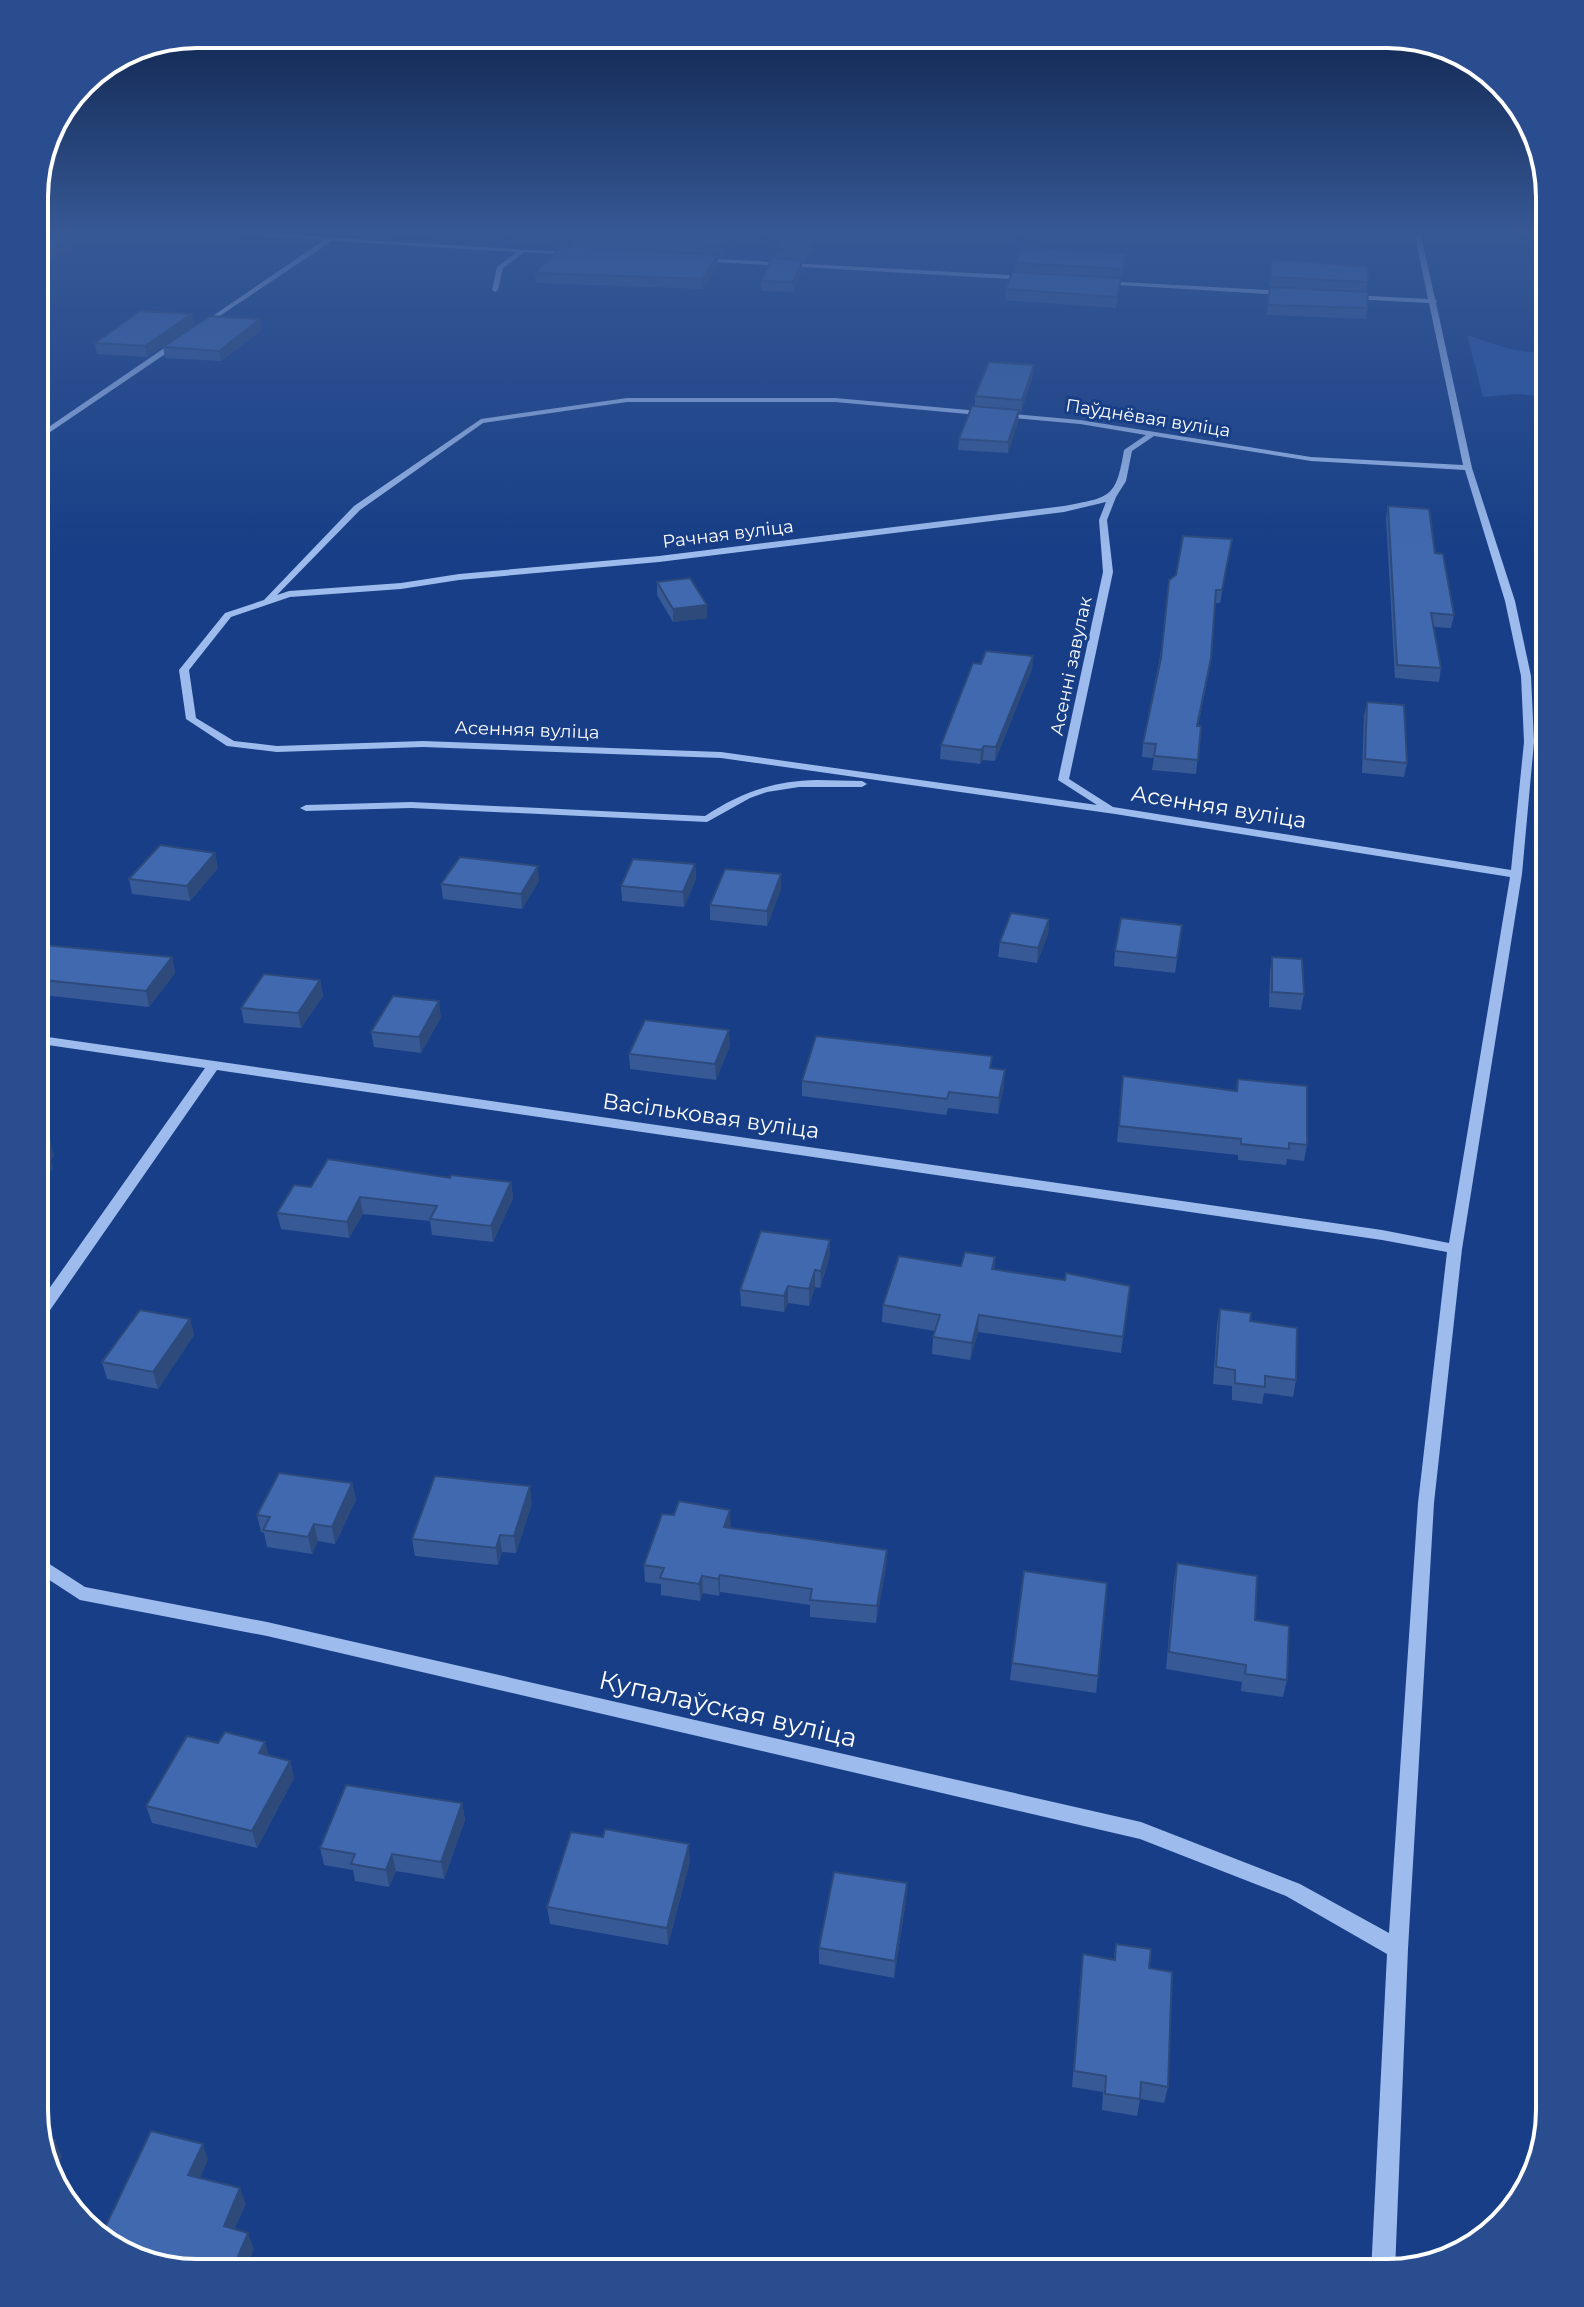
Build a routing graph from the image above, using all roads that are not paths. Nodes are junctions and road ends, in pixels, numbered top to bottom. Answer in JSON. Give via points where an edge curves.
{"nodes":[{"id":1,"x":184,"y":339,"type":"edge"},
{"id":2,"x":1442,"y":339,"type":"edge"},
{"id":3,"x":48,"y":431,"type":"edge"},
{"id":4,"x":1151,"y":435,"type":"junction"},
{"id":5,"x":1468,"y":468,"type":"junction"},
{"id":6,"x":1112,"y":498,"type":"junction"},
{"id":7,"x":267,"y":599,"type":"junction"},
{"id":8,"x":915,"y":784,"type":"junction"},
{"id":9,"x":306,"y":808,"type":"dead end"},
{"id":10,"x":1115,"y":811,"type":"junction"},
{"id":11,"x":1516,"y":874,"type":"junction"},
{"id":12,"x":48,"y":1041,"type":"edge"},
{"id":13,"x":212,"y":1067,"type":"junction"},
{"id":14,"x":1455,"y":1249,"type":"junction"},
{"id":15,"x":48,"y":1302,"type":"edge"},
{"id":16,"x":48,"y":1571,"type":"edge"},
{"id":17,"x":1398,"y":1949,"type":"junction"},
{"id":18,"x":1384,"y":2259,"type":"edge"}],
"edges":[{"from":1,"to":3,"type":"street"},
{"from":2,"to":5,"type":"street"},
{"from":4,"to":5,"type":"street","name":"Паўднёвая вуліца","via":[[1311,459]]},
{"from":4,"to":6,"type":"street","via":[[1128,450],[1124,484]]},
{"from":4,"to":7,"type":"street","name":"Паўднёвая вуліца","via":[[970,411],[763,398],[627,400],[481,421],[357,508]]},
{"from":5,"to":11,"type":"street","via":[[1510,601],[1526,676],[1529,742]]},
{"from":6,"to":7,"type":"street","name":"Рачная вуліца","via":[[1064,509],[659,559]]},
{"from":6,"to":10,"type":"street","name":"Асенні завулак","via":[[1103,520],[1108,572],[1063,780]]},
{"from":7,"to":8,"type":"street","name":"Асенняя вуліца","via":[[228,615],[184,670],[191,719],[231,744],[277,749],[423,744],[721,755]]},
{"from":8,"to":9,"type":"street","name":"Асенняя вуліца","via":[[784,783],[739,796],[707,819],[411,805]]},
{"from":8,"to":10,"type":"street","name":"Асенняя вуліца"},
{"from":10,"to":11,"type":"street","name":"Асенняя вуліца"},
{"from":11,"to":14,"type":"street"},
{"from":12,"to":13,"type":"street","name":"Васільковая вуліца"},
{"from":13,"to":14,"type":"street","name":"Васільковая вуліца"},
{"from":13,"to":15,"type":"street"},
{"from":14,"to":17,"type":"street","via":[[1426,1503]]},
{"from":16,"to":17,"type":"street","name":"Купалаўская вуліца","via":[[80,1593],[267,1629],[1141,1831],[1293,1890]]},
{"from":17,"to":18,"type":"street"}]}
